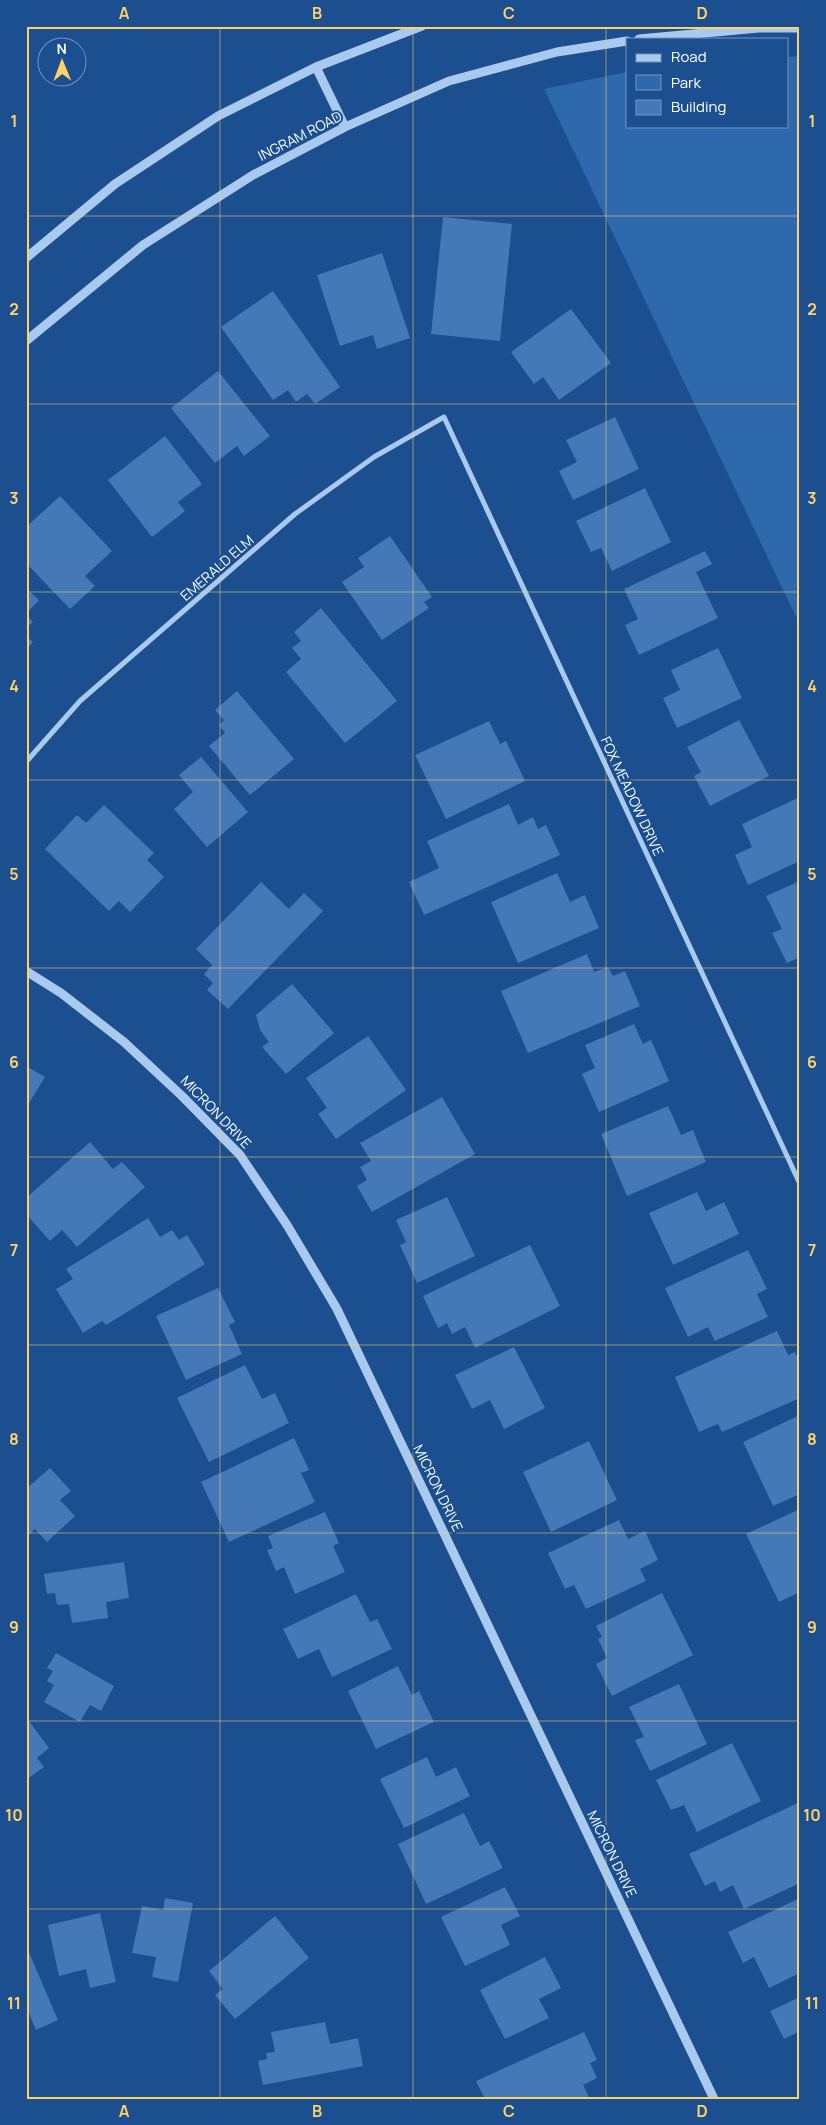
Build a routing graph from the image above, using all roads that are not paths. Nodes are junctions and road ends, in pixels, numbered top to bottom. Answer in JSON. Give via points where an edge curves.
{"nodes":[{"id":1,"x":422,"y":26,"type":"edge"},
{"id":2,"x":800,"y":28,"type":"edge"},
{"id":3,"x":650,"y":38,"type":"edge"},
{"id":4,"x":626,"y":41,"type":"edge"},
{"id":5,"x":316,"y":67,"type":"junction"},
{"id":6,"x":345,"y":127,"type":"junction"},
{"id":7,"x":26,"y":258,"type":"edge"},
{"id":8,"x":26,"y":341,"type":"edge"},
{"id":9,"x":444,"y":417,"type":"joint"},
{"id":10,"x":26,"y":762,"type":"edge"},
{"id":11,"x":26,"y":971,"type":"edge"},
{"id":12,"x":800,"y":1184,"type":"edge"},
{"id":13,"x":714,"y":2099,"type":"edge"}],
"edges":[{"from":1,"to":5,"type":"street"},
{"from":2,"to":3,"type":"street","via":[[759,28]]},
{"from":4,"to":6,"type":"street","name":"INGRAM ROAD","via":[[557,52],[450,81]]},
{"from":5,"to":6,"type":"street"},
{"from":5,"to":7,"type":"street","via":[[218,116],[115,184]]},
{"from":6,"to":8,"type":"street","name":"INGRAM ROAD","via":[[253,175],[143,245]]},
{"from":9,"to":10,"type":"street","name":"EMERALD ELM","via":[[374,457],[295,514],[80,701]]},
{"from":9,"to":12,"type":"street","name":"FOX MEADOW DRIVE"},
{"from":11,"to":13,"type":"street","name":"MICRON DRIVE","via":[[124,1042],[182,1096],[240,1155],[287,1225],[337,1309]]}]}
